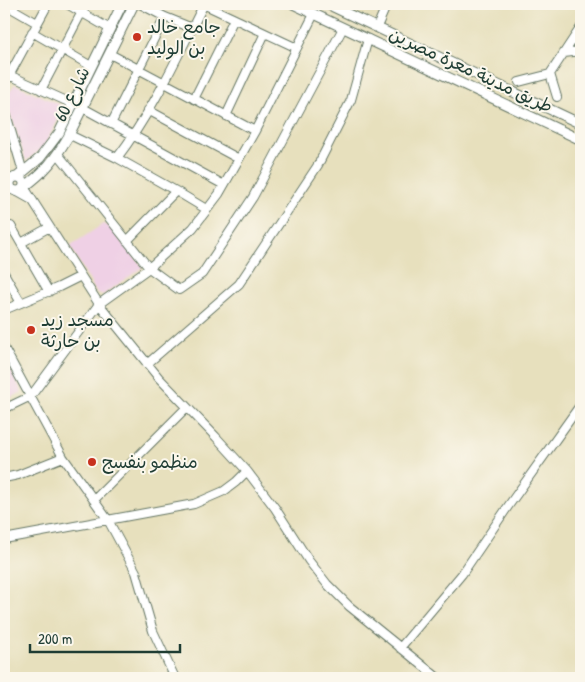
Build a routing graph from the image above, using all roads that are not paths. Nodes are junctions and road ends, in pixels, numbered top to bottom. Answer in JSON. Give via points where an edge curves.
{"nodes":[{"id":1,"x":4,"y":4,"type":"edge"},
{"id":2,"x":48,"y":4,"type":"edge"},
{"id":3,"x":67,"y":4,"type":"edge"},
{"id":4,"x":86,"y":4,"type":"edge"},
{"id":5,"x":122,"y":4,"type":"edge"},
{"id":6,"x":134,"y":4,"type":"edge"},
{"id":7,"x":140,"y":4,"type":"edge"},
{"id":8,"x":203,"y":4,"type":"edge"},
{"id":9,"x":293,"y":4,"type":"edge"},
{"id":10,"x":327,"y":4,"type":"edge"},
{"id":11,"x":384,"y":5,"type":"edge"},
{"id":12,"x":81,"y":12,"type":"junction"},
{"id":13,"x":314,"y":14,"type":"junction"},
{"id":14,"x":165,"y":17,"type":"junction"},
{"id":15,"x":234,"y":19,"type":"junction"},
{"id":16,"x":37,"y":23,"type":"junction"},
{"id":17,"x":375,"y":26,"type":"junction"},
{"id":18,"x":581,"y":27,"type":"edge"},
{"id":19,"x":192,"y":28,"type":"junction"},
{"id":20,"x":343,"y":28,"type":"junction"},
{"id":21,"x":110,"y":29,"type":"junction"},
{"id":22,"x":32,"y":32,"type":"junction"},
{"id":23,"x":265,"y":33,"type":"junction"},
{"id":24,"x":368,"y":39,"type":"junction"},
{"id":25,"x":63,"y":48,"type":"junction"},
{"id":26,"x":297,"y":48,"type":"junction"},
{"id":27,"x":581,"y":51,"type":"edge"},
{"id":28,"x":564,"y":53,"type":"junction"},
{"id":29,"x":110,"y":54,"type":"junction"},
{"id":30,"x":91,"y":66,"type":"junction"},
{"id":31,"x":140,"y":70,"type":"junction"},
{"id":32,"x":550,"y":74,"type":"junction"},
{"id":33,"x":9,"y":75,"type":"junction"},
{"id":34,"x":519,"y":82,"type":"dead end"},
{"id":35,"x":164,"y":83,"type":"junction"},
{"id":36,"x":4,"y":85,"type":"edge"},
{"id":37,"x":41,"y":90,"type":"junction"},
{"id":38,"x":557,"y":97,"type":"dead end"},
{"id":39,"x":194,"y":99,"type":"junction"},
{"id":40,"x":73,"y":104,"type":"junction"},
{"id":41,"x":4,"y":107,"type":"edge"},
{"id":42,"x":83,"y":108,"type":"junction"},
{"id":43,"x":148,"y":110,"type":"junction"},
{"id":44,"x":226,"y":116,"type":"junction"},
{"id":45,"x":111,"y":124,"type":"junction"},
{"id":46,"x":581,"y":124,"type":"edge"},
{"id":47,"x":255,"y":131,"type":"junction"},
{"id":48,"x":70,"y":135,"type":"junction"},
{"id":49,"x":134,"y":136,"type":"junction"},
{"id":50,"x":581,"y":140,"type":"edge"},
{"id":51,"x":58,"y":154,"type":"junction"},
{"id":52,"x":117,"y":158,"type":"junction"},
{"id":53,"x":239,"y":159,"type":"junction"},
{"id":54,"x":15,"y":182,"type":"edge"},
{"id":55,"x":224,"y":185,"type":"junction"},
{"id":56,"x":4,"y":191,"type":"edge"},
{"id":57,"x":176,"y":191,"type":"junction"},
{"id":58,"x":206,"y":209,"type":"junction"},
{"id":59,"x":4,"y":226,"type":"edge"},
{"id":60,"x":48,"y":228,"type":"junction"},
{"id":61,"x":128,"y":241,"type":"junction"},
{"id":62,"x":21,"y":242,"type":"junction"},
{"id":63,"x":149,"y":268,"type":"junction"},
{"id":64,"x":4,"y":273,"type":"edge"},
{"id":65,"x":79,"y":277,"type":"junction"},
{"id":66,"x":49,"y":292,"type":"junction"},
{"id":67,"x":22,"y":303,"type":"junction"},
{"id":68,"x":98,"y":304,"type":"junction"},
{"id":69,"x":4,"y":310,"type":"edge"},
{"id":70,"x":4,"y":348,"type":"edge"},
{"id":71,"x":147,"y":364,"type":"junction"},
{"id":72,"x":31,"y":396,"type":"junction"},
{"id":73,"x":581,"y":404,"type":"edge"},
{"id":74,"x":187,"y":406,"type":"junction"},
{"id":75,"x":4,"y":409,"type":"edge"},
{"id":76,"x":64,"y":457,"type":"junction"},
{"id":77,"x":247,"y":471,"type":"junction"},
{"id":78,"x":4,"y":478,"type":"edge"},
{"id":79,"x":94,"y":500,"type":"junction"},
{"id":80,"x":108,"y":520,"type":"junction"},
{"id":81,"x":4,"y":539,"type":"edge"},
{"id":82,"x":400,"y":648,"type":"junction"},
{"id":83,"x":176,"y":678,"type":"edge"},
{"id":84,"x":438,"y":678,"type":"edge"}],
"edges":[{"from":1,"to":16,"type":"street"},
{"from":2,"to":16,"type":"street"},
{"from":3,"to":12,"type":"street"},
{"from":4,"to":12,"type":"street"},
{"from":5,"to":21,"type":"main road","name":"شارع 60"},
{"from":6,"to":29,"type":"main road","name":"شارع 60"},
{"from":7,"to":14,"type":"street"},
{"from":8,"to":15,"type":"street"},
{"from":8,"to":19,"type":"street"},
{"from":9,"to":13,"type":"main road","name":"طريق مدينة معرة مصرين"},
{"from":10,"to":17,"type":"main road","name":"طريق مدينة معرة مصرين"},
{"from":11,"to":17,"type":"street"},
{"from":12,"to":21,"type":"street"},
{"from":12,"to":25,"type":"street"},
{"from":13,"to":20,"type":"main road","name":"طريق مدينة معرة مصرين"},
{"from":13,"to":26,"type":"street"},
{"from":14,"to":19,"type":"street"},
{"from":14,"to":31,"type":"street"},
{"from":15,"to":23,"type":"street"},
{"from":15,"to":39,"type":"street"},
{"from":16,"to":22,"type":"street"},
{"from":17,"to":24,"type":"main road"},
{"from":17,"to":46,"type":"main road","name":"طريق مدينة معرة مصرين"},
{"from":18,"to":28,"type":"street"},
{"from":19,"to":35,"type":"street"},
{"from":20,"to":24,"type":"main road","name":"طريق مدينة معرة مصرين"},
{"from":20,"to":63,"type":"street","via":[[253,197],[202,274],[179,290]]},
{"from":21,"to":30,"type":"main road","name":"شارع 60"},
{"from":22,"to":25,"type":"street"},
{"from":22,"to":33,"type":"street"},
{"from":23,"to":26,"type":"street"},
{"from":23,"to":44,"type":"street"},
{"from":24,"to":50,"type":"main road","name":"طريق مدينة معرة مصرين"},
{"from":24,"to":71,"type":"street","via":[[351,100],[318,165],[239,284]]},
{"from":25,"to":30,"type":"street"},
{"from":25,"to":37,"type":"street"},
{"from":26,"to":47,"type":"street"},
{"from":27,"to":28,"type":"street"},
{"from":28,"to":32,"type":"street"},
{"from":29,"to":31,"type":"street"},
{"from":29,"to":42,"type":"main road","name":"شارع 60"},
{"from":30,"to":40,"type":"main road","name":"شارع 60"},
{"from":31,"to":35,"type":"street"},
{"from":31,"to":45,"type":"street"},
{"from":32,"to":34,"type":"street"},
{"from":32,"to":38,"type":"street"},
{"from":33,"to":36,"type":"street"},
{"from":33,"to":37,"type":"street"},
{"from":35,"to":39,"type":"street"},
{"from":35,"to":43,"type":"street"},
{"from":37,"to":40,"type":"street"},
{"from":39,"to":44,"type":"street"},
{"from":40,"to":54,"type":"main road","name":"شارع 60","via":[[59,132],[40,158]]},
{"from":41,"to":54,"type":"street"},
{"from":42,"to":45,"type":"street"},
{"from":42,"to":48,"type":"main road","name":"شارع 60"},
{"from":43,"to":49,"type":"street"},
{"from":43,"to":53,"type":"street"},
{"from":44,"to":47,"type":"street"},
{"from":45,"to":49,"type":"street"},
{"from":47,"to":53,"type":"street"},
{"from":48,"to":51,"type":"main road","name":"شارع 60"},
{"from":48,"to":52,"type":"street"},
{"from":49,"to":52,"type":"street"},
{"from":49,"to":55,"type":"street"},
{"from":51,"to":54,"type":"main road","name":"شارع 60","via":[[42,174]]},
{"from":51,"to":61,"type":"street"},
{"from":52,"to":57,"type":"street"},
{"from":53,"to":55,"type":"street"},
{"from":54,"to":56,"type":"main road"},
{"from":54,"to":60,"type":"street","via":[[31,200]]},
{"from":55,"to":58,"type":"street"},
{"from":57,"to":58,"type":"street"},
{"from":57,"to":61,"type":"street"},
{"from":58,"to":63,"type":"street","via":[[193,228]]},
{"from":59,"to":62,"type":"street","via":[[11,226]]},
{"from":60,"to":62,"type":"street"},
{"from":60,"to":65,"type":"street"},
{"from":61,"to":63,"type":"street"},
{"from":62,"to":66,"type":"street"},
{"from":63,"to":68,"type":"street"},
{"from":64,"to":67,"type":"street"},
{"from":65,"to":66,"type":"street"},
{"from":65,"to":68,"type":"street"},
{"from":66,"to":67,"type":"street"},
{"from":67,"to":69,"type":"street"},
{"from":68,"to":71,"type":"street"},
{"from":68,"to":72,"type":"street"},
{"from":70,"to":72,"type":"street"},
{"from":71,"to":74,"type":"street"},
{"from":72,"to":75,"type":"street"},
{"from":72,"to":76,"type":"street"},
{"from":73,"to":82,"type":"street","via":[[462,574]]},
{"from":74,"to":77,"type":"street"},
{"from":74,"to":79,"type":"street"},
{"from":76,"to":78,"type":"street"},
{"from":76,"to":79,"type":"street"},
{"from":77,"to":80,"type":"street","via":[[230,487],[202,502]]},
{"from":77,"to":82,"type":"street","via":[[328,584]]},
{"from":79,"to":80,"type":"street"},
{"from":80,"to":81,"type":"street"},
{"from":80,"to":83,"type":"street","via":[[136,572],[153,631]]},
{"from":82,"to":84,"type":"street"}]}
